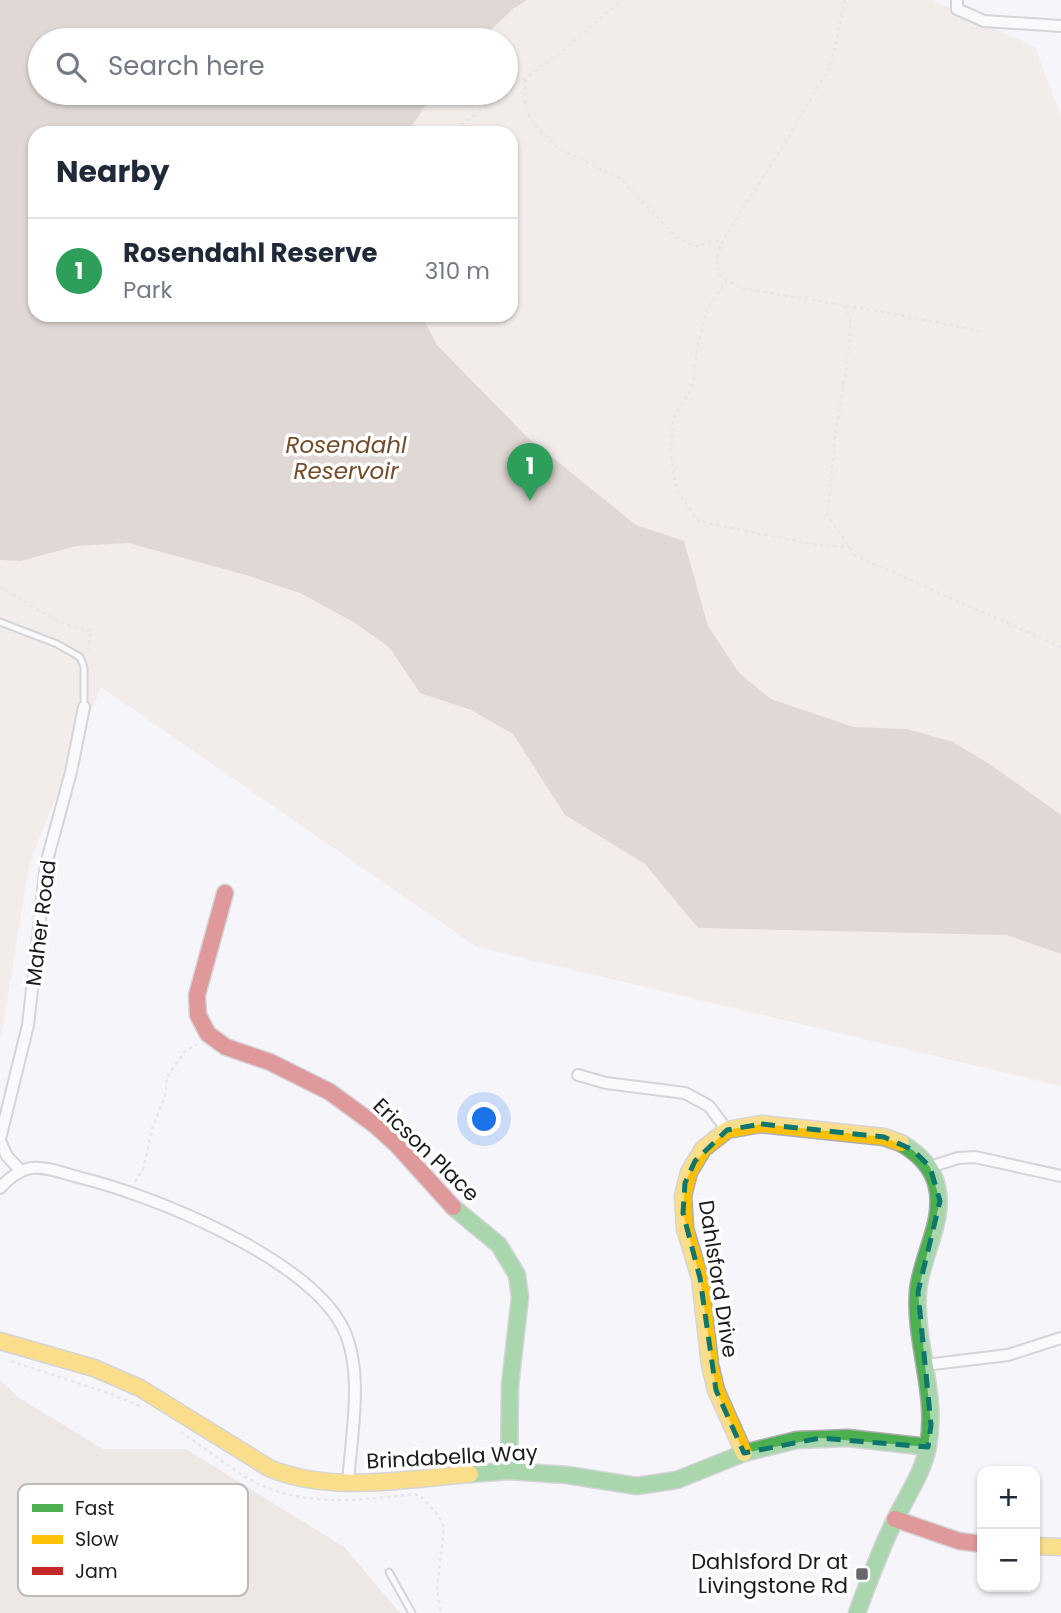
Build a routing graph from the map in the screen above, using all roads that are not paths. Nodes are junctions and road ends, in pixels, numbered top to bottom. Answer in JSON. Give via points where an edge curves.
{"nodes":[{"id":1,"x":957,"y":0,"type":"edge"},
{"id":2,"x":1061,"y":26,"type":"edge"},
{"id":3,"x":0,"y":622,"type":"edge"},
{"id":4,"x":84,"y":707,"type":"joint"},
{"id":5,"x":225,"y":893,"type":"dead end"},
{"id":6,"x":578,"y":1074,"type":"dead end"},
{"id":7,"x":727,"y":1130,"type":"junction"},
{"id":8,"x":0,"y":1140,"type":"edge"},
{"id":9,"x":930,"y":1167,"type":"junction"},
{"id":10,"x":21,"y":1171,"type":"junction"},
{"id":11,"x":1061,"y":1176,"type":"edge"},
{"id":12,"x":0,"y":1186,"type":"edge"},
{"id":13,"x":1061,"y":1338,"type":"edge"},
{"id":14,"x":0,"y":1341,"type":"edge"},
{"id":15,"x":925,"y":1365,"type":"junction"},
{"id":16,"x":928,"y":1447,"type":"junction"},
{"id":17,"x":744,"y":1453,"type":"junction"},
{"id":18,"x":509,"y":1471,"type":"junction"},
{"id":19,"x":348,"y":1483,"type":"junction"},
{"id":20,"x":895,"y":1518,"type":"junction"},
{"id":21,"x":977,"y":1543,"type":"edge"},
{"id":22,"x":1040,"y":1546,"type":"edge"},
{"id":23,"x":1061,"y":1547,"type":"edge"},
{"id":24,"x":389,"y":1572,"type":"dead end"},
{"id":25,"x":412,"y":1613,"type":"edge"},
{"id":26,"x":858,"y":1613,"type":"edge"}],
"edges":[{"from":1,"to":2,"type":"street","via":[[957,9],[984,21]]},
{"from":3,"to":4,"type":"lane","via":[[80,657]]},
{"from":4,"to":8,"type":"street","name":"Maher Road","via":[[46,864],[28,1024]]},
{"from":5,"to":18,"type":"street","name":"Ericson Place","via":[[197,995],[202,1026],[226,1047],[300,1076],[351,1107],[396,1144],[446,1201],[490,1236],[517,1275]]},
{"from":6,"to":7,"type":"street","via":[[606,1083],[685,1093],[709,1106]]},
{"from":7,"to":9,"type":"street","via":[[761,1124],[884,1138],[913,1150]]},
{"from":7,"to":17,"type":"street","name":"Dahlsford Drive","via":[[695,1161],[685,1184],[683,1213],[700,1278],[716,1390]]},
{"from":8,"to":10,"type":"street","name":"Maher Road"},
{"from":9,"to":11,"type":"street","via":[[975,1157]]},
{"from":9,"to":15,"type":"street","via":[[940,1201],[918,1292]]},
{"from":10,"to":12,"type":"street"},
{"from":10,"to":19,"type":"street","name":"Brindabella Way","via":[[44,1169],[131,1192],[190,1215],[308,1287],[335,1315],[351,1349],[355,1370]]},
{"from":13,"to":15,"type":"street","via":[[1008,1355]]},
{"from":14,"to":19,"type":"street","name":"Brindabella Way","via":[[82,1364],[140,1388],[288,1476]]},
{"from":15,"to":16,"type":"street","via":[[931,1409]]},
{"from":16,"to":17,"type":"street","name":"Brindabella Way","via":[[820,1438]]},
{"from":16,"to":20,"type":"street"},
{"from":17,"to":18,"type":"street","name":"Brindabella Way","via":[[677,1480],[637,1486]]},
{"from":18,"to":19,"type":"street","name":"Brindabella Way"},
{"from":20,"to":21,"type":"street"},
{"from":20,"to":26,"type":"street"},
{"from":22,"to":23,"type":"street"},
{"from":24,"to":25,"type":"lane"}]}
